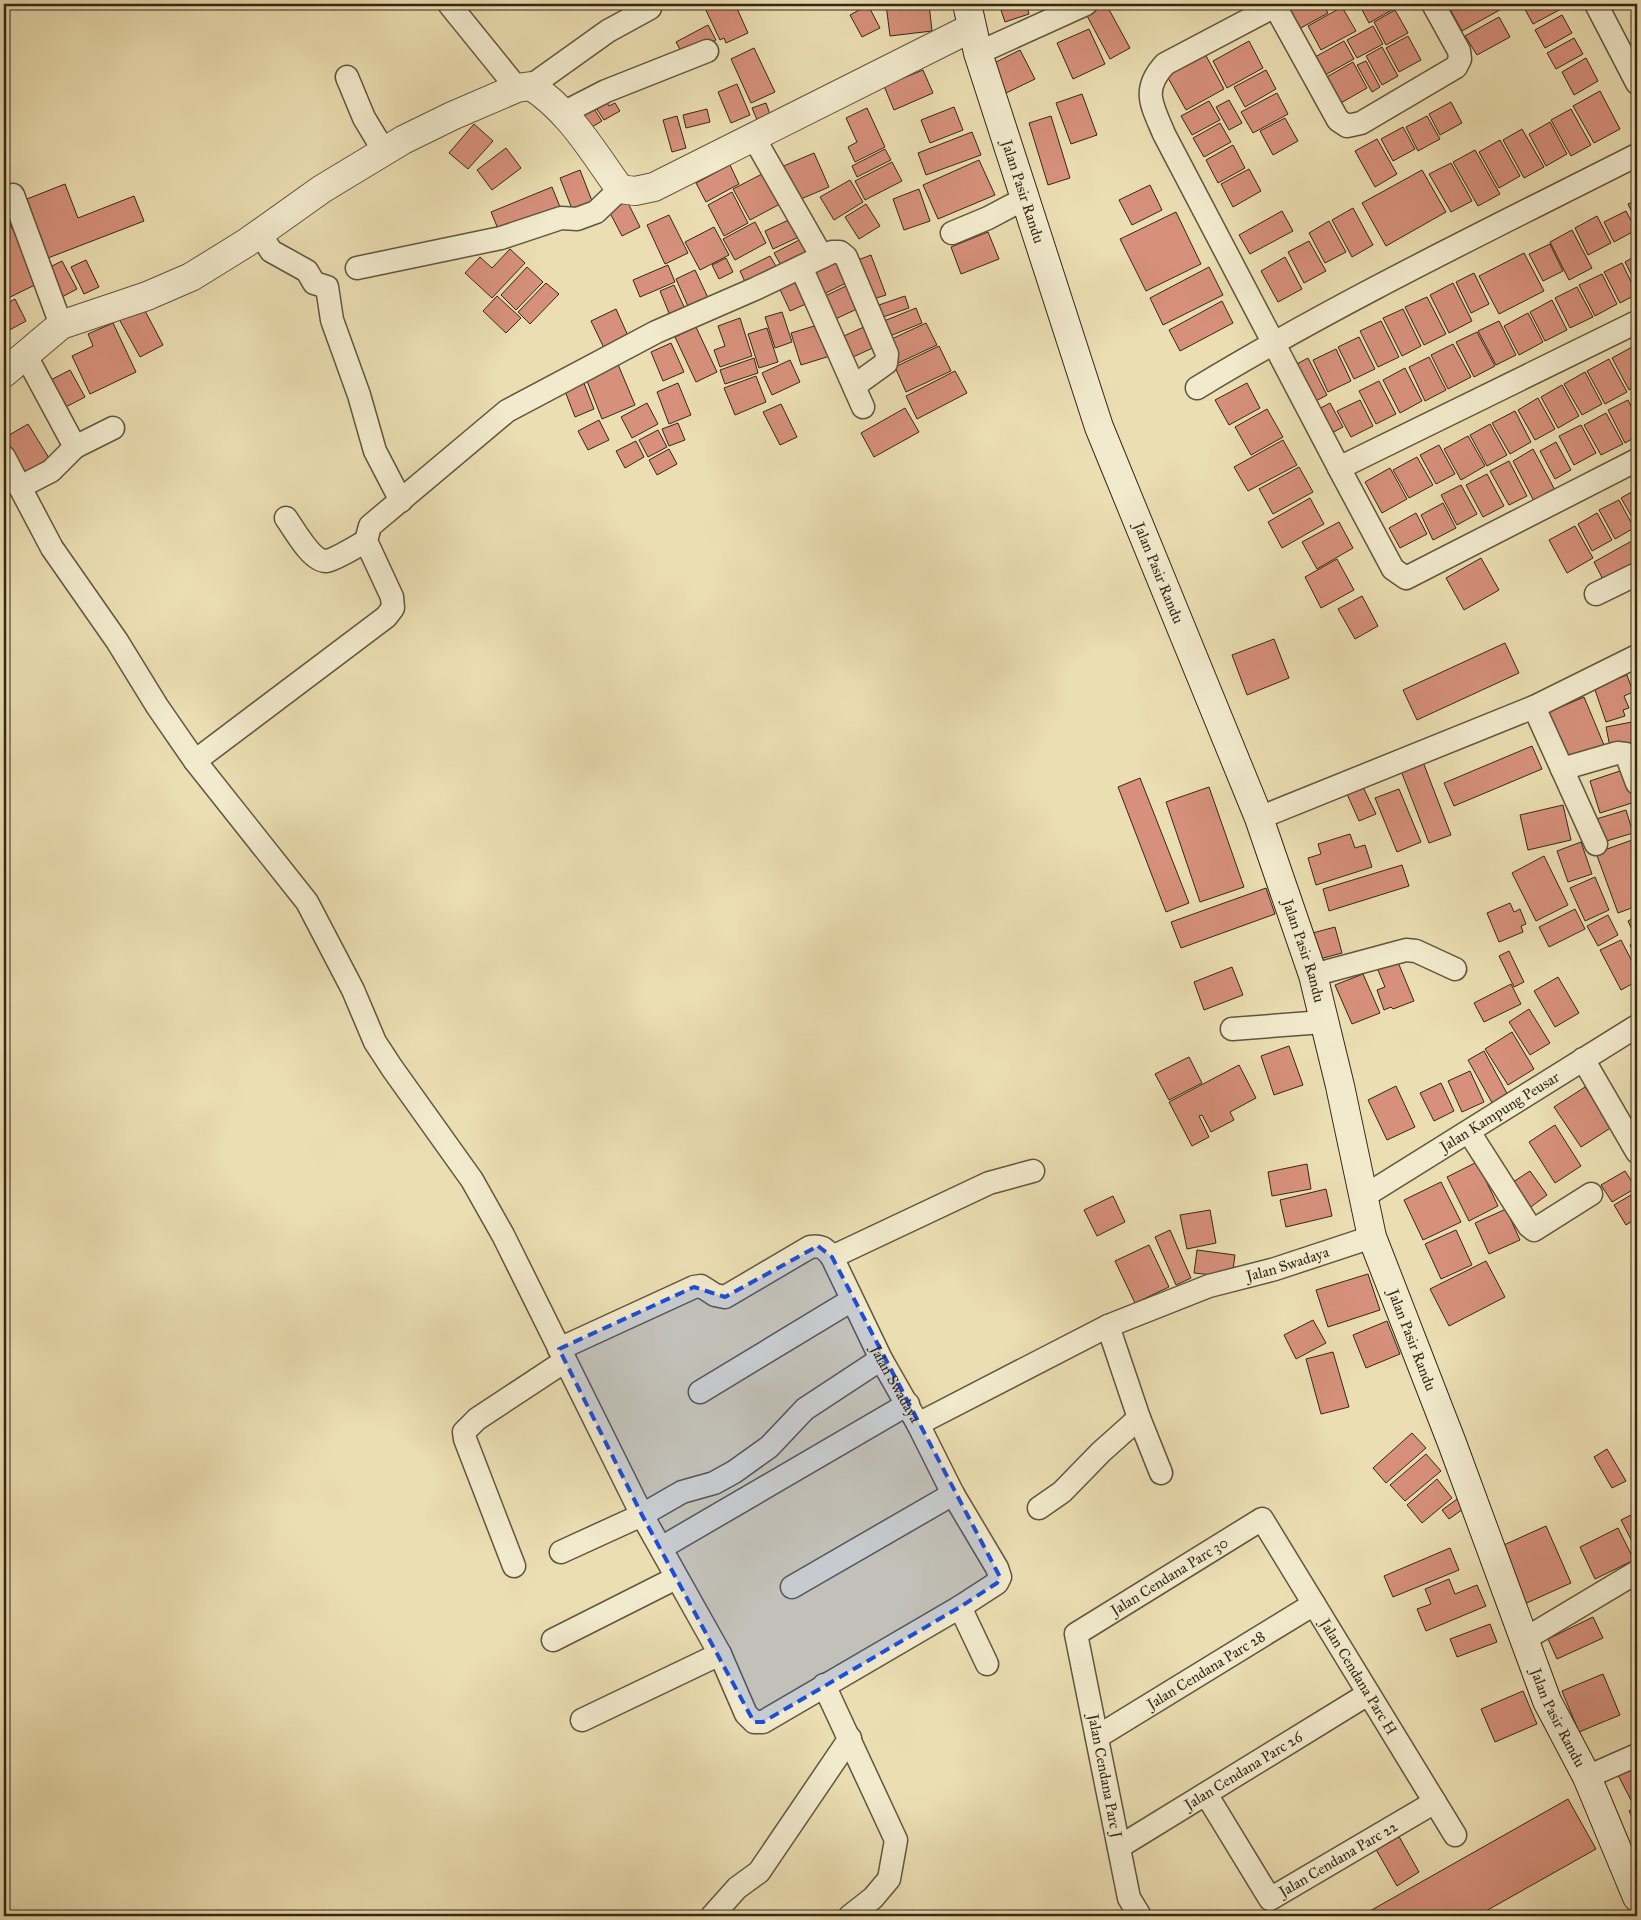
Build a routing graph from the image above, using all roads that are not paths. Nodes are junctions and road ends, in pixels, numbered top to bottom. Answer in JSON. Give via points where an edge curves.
{"nodes":[{"id":1,"x":449,"y":4,"type":"edge"},
{"id":2,"x":1086,"y":4,"type":"edge"},
{"id":3,"x":1433,"y":4,"type":"edge"},
{"id":4,"x":1596,"y":4,"type":"edge"},
{"id":5,"x":1274,"y":5,"type":"edge"},
{"id":6,"x":650,"y":8,"type":"dead end"},
{"id":7,"x":972,"y":28,"type":"edge"},
{"id":8,"x":708,"y":51,"type":"dead end"},
{"id":9,"x":347,"y":77,"type":"dead end"},
{"id":10,"x":1637,"y":83,"type":"edge"},
{"id":11,"x":524,"y":87,"type":"junction"},
{"id":12,"x":565,"y":112,"type":"junction"},
{"id":13,"x":754,"y":138,"type":"junction"},
{"id":14,"x":384,"y":152,"type":"junction"},
{"id":15,"x":1637,"y":155,"type":"edge"},
{"id":16,"x":620,"y":189,"type":"junction"},
{"id":17,"x":13,"y":195,"type":"dead end"},
{"id":18,"x":1024,"y":199,"type":"junction"},
{"id":19,"x":260,"y":233,"type":"junction"},
{"id":20,"x":952,"y":234,"type":"dead end"},
{"id":21,"x":822,"y":257,"type":"junction"},
{"id":22,"x":801,"y":267,"type":"junction"},
{"id":23,"x":357,"y":268,"type":"dead end"},
{"id":24,"x":1637,"y":322,"type":"edge"},
{"id":25,"x":61,"y":325,"type":"junction"},
{"id":26,"x":1272,"y":343,"type":"junction"},
{"id":27,"x":25,"y":354,"type":"junction"},
{"id":28,"x":4,"y":373,"type":"edge"},
{"id":29,"x":854,"y":386,"type":"junction"},
{"id":30,"x":1197,"y":388,"type":"dead end"},
{"id":31,"x":863,"y":407,"type":"dead end"},
{"id":32,"x":113,"y":428,"type":"dead end"},
{"id":33,"x":75,"y":447,"type":"junction"},
{"id":34,"x":4,"y":457,"type":"edge"},
{"id":35,"x":1637,"y":460,"type":"edge"},
{"id":36,"x":1339,"y":468,"type":"junction"},
{"id":37,"x":20,"y":486,"type":"junction"},
{"id":38,"x":401,"y":501,"type":"junction"},
{"id":39,"x":286,"y":518,"type":"dead end"},
{"id":40,"x":366,"y":541,"type":"junction"},
{"id":41,"x":1637,"y":574,"type":"edge"},
{"id":42,"x":1596,"y":594,"type":"dead end"},
{"id":43,"x":1637,"y":656,"type":"edge"},
{"id":44,"x":1534,"y":707,"type":"junction"},
{"id":45,"x":195,"y":761,"type":"junction"},
{"id":46,"x":1562,"y":768,"type":"junction"},
{"id":47,"x":1637,"y":783,"type":"edge"},
{"id":48,"x":1259,"y":818,"type":"junction"},
{"id":49,"x":1596,"y":844,"type":"dead end"},
{"id":50,"x":1456,"y":968,"type":"dead end"},
{"id":51,"x":1313,"y":975,"type":"junction"},
{"id":52,"x":1323,"y":1022,"type":"junction"},
{"id":53,"x":1637,"y":1026,"type":"edge"},
{"id":54,"x":1232,"y":1029,"type":"dead end"},
{"id":55,"x":1583,"y":1059,"type":"junction"},
{"id":56,"x":1469,"y":1132,"type":"junction"},
{"id":57,"x":1637,"y":1152,"type":"edge"},
{"id":58,"x":1033,"y":1171,"type":"dead end"},
{"id":59,"x":1591,"y":1194,"type":"dead end"},
{"id":60,"x":1363,"y":1197,"type":"junction"},
{"id":61,"x":1372,"y":1237,"type":"junction"},
{"id":62,"x":832,"y":1257,"type":"junction"},
{"id":63,"x":852,"y":1300,"type":"junction"},
{"id":64,"x":1108,"y":1326,"type":"junction"},
{"id":65,"x":562,"y":1355,"type":"junction"},
{"id":66,"x":882,"y":1359,"type":"junction"},
{"id":67,"x":700,"y":1392,"type":"dead end"},
{"id":68,"x":908,"y":1404,"type":"junction"},
{"id":69,"x":1139,"y":1418,"type":"junction"},
{"id":70,"x":918,"y":1424,"type":"junction"},
{"id":71,"x":1161,"y":1473,"type":"dead end"},
{"id":72,"x":954,"y":1494,"type":"junction"},
{"id":73,"x":1039,"y":1508,"type":"dead end"},
{"id":74,"x":642,"y":1515,"type":"junction"},
{"id":75,"x":1262,"y":1519,"type":"joint"},
{"id":76,"x":661,"y":1548,"type":"junction"},
{"id":77,"x":561,"y":1552,"type":"dead end"},
{"id":78,"x":514,"y":1566,"type":"dead end"},
{"id":79,"x":1637,"y":1572,"type":"edge"},
{"id":80,"x":676,"y":1578,"type":"junction"},
{"id":81,"x":792,"y":1587,"type":"dead end"},
{"id":82,"x":1314,"y":1604,"type":"junction"},
{"id":83,"x":960,"y":1607,"type":"junction"},
{"id":84,"x":1076,"y":1634,"type":"joint"},
{"id":85,"x":1525,"y":1639,"type":"junction"},
{"id":86,"x":553,"y":1640,"type":"dead end"},
{"id":87,"x":720,"y":1654,"type":"junction"},
{"id":88,"x":987,"y":1664,"type":"dead end"},
{"id":89,"x":824,"y":1685,"type":"junction"},
{"id":90,"x":1368,"y":1694,"type":"junction"},
{"id":91,"x":582,"y":1720,"type":"dead end"},
{"id":92,"x":1097,"y":1737,"type":"junction"},
{"id":93,"x":850,"y":1738,"type":"junction"},
{"id":94,"x":1637,"y":1755,"type":"edge"},
{"id":95,"x":1586,"y":1777,"type":"junction"},
{"id":96,"x":1206,"y":1794,"type":"junction"},
{"id":97,"x":1435,"y":1802,"type":"junction"},
{"id":98,"x":1455,"y":1835,"type":"dead end"},
{"id":99,"x":1119,"y":1847,"type":"junction"},
{"id":100,"x":1637,"y":1897,"type":"edge"},
{"id":101,"x":712,"y":1916,"type":"edge"},
{"id":102,"x":850,"y":1916,"type":"edge"},
{"id":103,"x":1140,"y":1916,"type":"edge"}],
"edges":[{"from":1,"to":11,"type":"street"},
{"from":2,"to":7,"type":"street"},
{"from":3,"to":5,"type":"street","via":[[1459,51],[1456,67],[1361,123],[1348,126],[1338,120]]},
{"from":4,"to":10,"type":"street"},
{"from":5,"to":26,"type":"street","via":[[1165,64],[1154,75],[1149,89],[1164,134]]},
{"from":6,"to":11,"type":"street","via":[[608,31]]},
{"from":7,"to":13,"type":"main road"},
{"from":7,"to":18,"type":"main road","name":"Jalan Pasir Randu"},
{"from":8,"to":12,"type":"street","via":[[606,91]]},
{"from":9,"to":14,"type":"street","via":[[364,118]]},
{"from":11,"to":12,"type":"main road","via":[[550,98]]},
{"from":11,"to":14,"type":"main road","via":[[452,116]]},
{"from":12,"to":16,"type":"main road"},
{"from":13,"to":16,"type":"main road","via":[[654,187],[635,191]]},
{"from":13,"to":21,"type":"street"},
{"from":14,"to":19,"type":"main road","via":[[322,189]]},
{"from":15,"to":26,"type":"street"},
{"from":16,"to":23,"type":"street","via":[[596,212],[578,219],[561,218],[501,238]]},
{"from":17,"to":25,"type":"street"},
{"from":18,"to":20,"type":"street"},
{"from":18,"to":48,"type":"main road","name":"Jalan Pasir Randu","via":[[1099,427]]},
{"from":19,"to":25,"type":"main road","via":[[190,277],[147,296]]},
{"from":19,"to":38,"type":"street","via":[[271,252],[307,271],[314,283],[328,287],[332,320],[375,450]]},
{"from":21,"to":22,"type":"street"},
{"from":21,"to":29,"type":"street","via":[[832,252],[840,252],[846,257],[887,354],[886,363]]},
{"from":22,"to":29,"type":"street"},
{"from":22,"to":38,"type":"street","via":[[656,332],[507,411]]},
{"from":24,"to":36,"type":"street"},
{"from":25,"to":27,"type":"main road"},
{"from":26,"to":30,"type":"street"},
{"from":26,"to":36,"type":"street"},
{"from":27,"to":28,"type":"main road"},
{"from":27,"to":33,"type":"street"},
{"from":29,"to":31,"type":"street"},
{"from":32,"to":33,"type":"street"},
{"from":33,"to":37,"type":"street","via":[[51,471]]},
{"from":34,"to":37,"type":"street"},
{"from":35,"to":36,"type":"street","via":[[1406,578],[1393,569]]},
{"from":37,"to":45,"type":"street","via":[[52,548]]},
{"from":38,"to":40,"type":"street","via":[[370,526]]},
{"from":39,"to":40,"type":"street","via":[[311,553],[321,560],[328,561]]},
{"from":40,"to":45,"type":"street","via":[[394,608]]},
{"from":41,"to":42,"type":"street"},
{"from":43,"to":44,"type":"street"},
{"from":44,"to":46,"type":"street"},
{"from":44,"to":48,"type":"street"},
{"from":45,"to":65,"type":"street","via":[[307,902],[376,1042],[472,1180]]},
{"from":46,"to":47,"type":"street","via":[[1617,753],[1626,754]]},
{"from":46,"to":49,"type":"street"},
{"from":48,"to":51,"type":"main road","name":"Jalan Pasir Randu"},
{"from":50,"to":51,"type":"street","via":[[1406,950]]},
{"from":51,"to":52,"type":"main road","name":"Jalan Pasir Randu"},
{"from":52,"to":54,"type":"street"},
{"from":52,"to":60,"type":"main road","name":"Jalan Pasir Randu"},
{"from":53,"to":55,"type":"street","name":"Jalan Kampung Peusar"},
{"from":55,"to":56,"type":"street","name":"Jalan Kampung Peusar"},
{"from":55,"to":57,"type":"street"},
{"from":56,"to":59,"type":"street","via":[[1534,1230]]},
{"from":56,"to":60,"type":"street","name":"Jalan Kampung Peusar"},
{"from":58,"to":62,"type":"street","via":[[989,1183]]},
{"from":60,"to":61,"type":"main road","name":"Jalan Pasir Randu"},
{"from":61,"to":64,"type":"street","name":"Jalan Swadaya","via":[[1275,1269],[1209,1286]]},
{"from":61,"to":85,"type":"main road","name":"Jalan Pasir Randu"},
{"from":62,"to":63,"type":"street","name":"Jalan Swadaya"},
{"from":62,"to":65,"type":"street","via":[[826,1249],[810,1247],[725,1297],[701,1286],[694,1287]]},
{"from":63,"to":66,"type":"street","name":"Jalan Swadaya"},
{"from":63,"to":67,"type":"street"},
{"from":64,"to":69,"type":"street"},
{"from":64,"to":70,"type":"street","name":"Jalan Swadaya"},
{"from":65,"to":74,"type":"street"},
{"from":65,"to":78,"type":"street","via":[[464,1432]]},
{"from":66,"to":68,"type":"street","name":"Jalan Swadaya"},
{"from":66,"to":74,"type":"street","via":[[805,1409],[769,1447],[734,1472],[714,1483],[682,1492]]},
{"from":68,"to":70,"type":"street","name":"Jalan Swadaya"},
{"from":68,"to":76,"type":"street"},
{"from":69,"to":71,"type":"street"},
{"from":69,"to":73,"type":"street","via":[[1062,1492]]},
{"from":70,"to":72,"type":"street"},
{"from":72,"to":81,"type":"street"},
{"from":72,"to":83,"type":"street","via":[[1000,1577],[997,1583]]},
{"from":74,"to":76,"type":"street"},
{"from":74,"to":77,"type":"street"},
{"from":75,"to":82,"type":"street","name":"Jalan Cendana Parc H"},
{"from":75,"to":84,"type":"street","name":"Jalan Cendana Parc 30"},
{"from":76,"to":80,"type":"street"},
{"from":79,"to":85,"type":"street"},
{"from":80,"to":86,"type":"street"},
{"from":80,"to":87,"type":"street"},
{"from":82,"to":90,"type":"street","name":"Jalan Cendana Parc H"},
{"from":82,"to":92,"type":"street","name":"Jalan Cendana Parc 28"},
{"from":83,"to":88,"type":"street"},
{"from":83,"to":89,"type":"street"},
{"from":84,"to":92,"type":"street","name":"Jalan Cendana Parc J"},
{"from":85,"to":95,"type":"main road","name":"Jalan Pasir Randu","via":[[1547,1701]]},
{"from":87,"to":89,"type":"street","via":[[746,1714],[754,1722],[763,1722]]},
{"from":87,"to":91,"type":"street"},
{"from":89,"to":93,"type":"street"},
{"from":90,"to":96,"type":"street","name":"Jalan Cendana Parc 26"},
{"from":90,"to":97,"type":"street","name":"Jalan Cendana Parc H"},
{"from":92,"to":99,"type":"street","name":"Jalan Cendana Parc J"},
{"from":93,"to":101,"type":"street","via":[[759,1872],[737,1888]]},
{"from":93,"to":102,"type":"street","via":[[896,1840],[890,1879]]},
{"from":94,"to":95,"type":"street"},
{"from":95,"to":100,"type":"main road","name":"Jalan Pasir Randu"},
{"from":96,"to":97,"type":"street","name":"Jalan Cendana Parc 22","via":[[1270,1899]]},
{"from":96,"to":99,"type":"street","name":"Jalan Cendana Parc 26"},
{"from":97,"to":98,"type":"street","name":"Jalan Cendana Parc H"},
{"from":99,"to":103,"type":"street","name":"Jalan Cendana Parc J","via":[[1129,1898]]}]}
